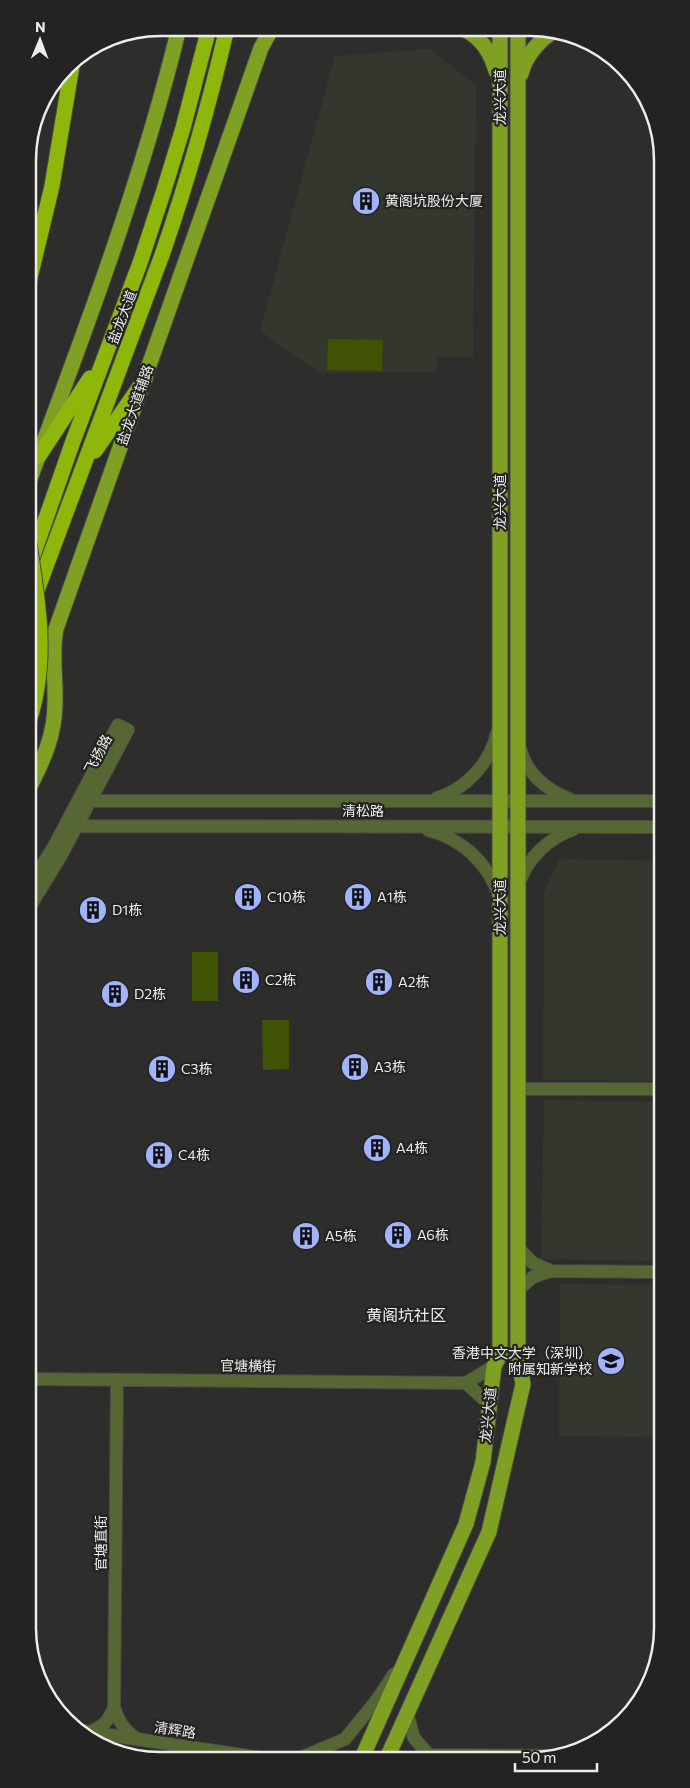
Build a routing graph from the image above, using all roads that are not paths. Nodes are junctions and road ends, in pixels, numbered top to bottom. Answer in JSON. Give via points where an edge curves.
{"nodes":[{"id":1,"x":474,"y":36,"type":"edge"},
{"id":2,"x":500,"y":36,"type":"edge"},
{"id":3,"x":518,"y":36,"type":"edge"},
{"id":4,"x":177,"y":37,"type":"edge"},
{"id":5,"x":207,"y":37,"type":"edge"},
{"id":6,"x":225,"y":37,"type":"edge"},
{"id":7,"x":267,"y":37,"type":"edge"},
{"id":8,"x":546,"y":38,"type":"edge"},
{"id":9,"x":72,"y":72,"type":"edge"},
{"id":10,"x":500,"y":88,"type":"junction"},
{"id":11,"x":518,"y":88,"type":"junction"},
{"id":12,"x":500,"y":108,"type":"junction"},
{"id":13,"x":518,"y":108,"type":"junction"},
{"id":14,"x":37,"y":249,"type":"edge"},
{"id":15,"x":105,"y":356,"type":"junction"},
{"id":16,"x":145,"y":379,"type":"junction"},
{"id":17,"x":39,"y":456,"type":"junction"},
{"id":18,"x":37,"y":462,"type":"edge"},
{"id":19,"x":81,"y":471,"type":"junction"},
{"id":20,"x":37,"y":544,"type":"edge"},
{"id":21,"x":37,"y":589,"type":"edge"},
{"id":22,"x":37,"y":595,"type":"edge"},
{"id":23,"x":37,"y":682,"type":"edge"},
{"id":24,"x":500,"y":724,"type":"junction"},
{"id":25,"x":518,"y":741,"type":"junction"},
{"id":26,"x":37,"y":773,"type":"edge"},
{"id":27,"x":84,"y":801,"type":"junction"},
{"id":28,"x":424,"y":801,"type":"junction"},
{"id":29,"x":500,"y":801,"type":"junction"},
{"id":30,"x":518,"y":801,"type":"junction"},
{"id":31,"x":574,"y":801,"type":"junction"},
{"id":32,"x":654,"y":801,"type":"edge"},
{"id":33,"x":72,"y":823,"type":"junction"},
{"id":34,"x":416,"y":826,"type":"junction"},
{"id":35,"x":500,"y":827,"type":"junction"},
{"id":36,"x":518,"y":827,"type":"junction"},
{"id":37,"x":582,"y":827,"type":"junction"},
{"id":38,"x":654,"y":827,"type":"edge"},
{"id":39,"x":37,"y":875,"type":"edge"},
{"id":40,"x":518,"y":888,"type":"junction"},
{"id":41,"x":36,"y":896,"type":"edge"},
{"id":42,"x":500,"y":898,"type":"junction"},
{"id":43,"x":518,"y":1089,"type":"junction"},
{"id":44,"x":653,"y":1089,"type":"edge"},
{"id":45,"x":518,"y":1248,"type":"junction"},
{"id":46,"x":551,"y":1271,"type":"junction"},
{"id":47,"x":653,"y":1272,"type":"edge"},
{"id":48,"x":518,"y":1290,"type":"junction"},
{"id":49,"x":494,"y":1366,"type":"junction"},
{"id":50,"x":36,"y":1378,"type":"edge"},
{"id":51,"x":117,"y":1380,"type":"junction"},
{"id":52,"x":466,"y":1383,"type":"junction"},
{"id":53,"x":489,"y":1404,"type":"junction"},
{"id":54,"x":408,"y":1653,"type":"junction"},
{"id":55,"x":114,"y":1707,"type":"junction"},
{"id":56,"x":407,"y":1713,"type":"junction"},
{"id":57,"x":90,"y":1730,"type":"edge"},
{"id":58,"x":94,"y":1732,"type":"edge"},
{"id":59,"x":137,"y":1739,"type":"junction"},
{"id":60,"x":223,"y":1752,"type":"edge"},
{"id":61,"x":315,"y":1752,"type":"edge"},
{"id":62,"x":365,"y":1752,"type":"edge"},
{"id":63,"x":390,"y":1752,"type":"edge"},
{"id":64,"x":426,"y":1752,"type":"edge"}],
"edges":[{"from":1,"to":10,"type":"main road","via":[[490,53]]},
{"from":2,"to":10,"type":"main road","name":"龙兴大道"},
{"from":3,"to":11,"type":"main road","name":"龙兴大道"},
{"from":4,"to":17,"type":"main road","via":[[136,182]]},
{"from":5,"to":15,"type":"highway","name":"盐龙大道","via":[[164,190]]},
{"from":6,"to":19,"type":"highway","name":"盐龙大道","via":[[183,196]]},
{"from":7,"to":16,"type":"main road","name":"盐龙大道辅路"},
{"from":8,"to":11,"type":"main road","via":[[529,56]]},
{"from":9,"to":14,"type":"highway","via":[[52,186]]},
{"from":10,"to":12,"type":"main road","name":"龙兴大道"},
{"from":11,"to":13,"type":"main road","name":"龙兴大道"},
{"from":12,"to":13,"type":"main road"},
{"from":12,"to":24,"type":"main road","name":"龙兴大道"},
{"from":13,"to":25,"type":"main road","name":"龙兴大道"},
{"from":15,"to":17,"type":"highway"},
{"from":15,"to":20,"type":"highway","name":"盐龙大道"},
{"from":16,"to":19,"type":"highway"},
{"from":16,"to":26,"type":"main road","name":"盐龙大道辅路","via":[[56,629],[52,732]]},
{"from":17,"to":18,"type":"main road"},
{"from":19,"to":21,"type":"highway","name":"盐龙大道"},
{"from":22,"to":23,"type":"highway","bridge":true,"via":[[40,656]]},
{"from":24,"to":28,"type":"street","via":[[491,752],[472,777],[450,794]]},
{"from":24,"to":29,"type":"main road","name":"龙兴大道"},
{"from":25,"to":30,"type":"main road","name":"龙兴大道"},
{"from":25,"to":31,"type":"street","via":[[522,756],[536,778],[560,796]]},
{"from":27,"to":27,"type":"street","name":"飞扬路","via":[[128,730],[118,726]]},
{"from":27,"to":28,"type":"street","name":"清松路"},
{"from":27,"to":33,"type":"street","name":"飞扬路"},
{"from":28,"to":29,"type":"street","name":"清松路"},
{"from":29,"to":30,"type":"street","name":"清松路"},
{"from":29,"to":35,"type":"main road","name":"龙兴大道"},
{"from":30,"to":31,"type":"street","name":"清松路"},
{"from":30,"to":36,"type":"main road","name":"龙兴大道"},
{"from":31,"to":32,"type":"street","name":"清松路"},
{"from":33,"to":34,"type":"street","name":"清松路"},
{"from":33,"to":39,"type":"street","name":"飞扬路"},
{"from":33,"to":41,"type":"street","name":"飞扬路","via":[[62,854]]},
{"from":34,"to":35,"type":"street","name":"清松路"},
{"from":34,"to":42,"type":"street","via":[[438,832],[473,854],[493,879]]},
{"from":35,"to":36,"type":"street","name":"清松路"},
{"from":35,"to":42,"type":"main road","name":"龙兴大道"},
{"from":36,"to":37,"type":"street","name":"清松路"},
{"from":36,"to":40,"type":"main road","name":"龙兴大道"},
{"from":37,"to":38,"type":"street","name":"清松路"},
{"from":37,"to":40,"type":"street","via":[[564,833],[537,852],[522,873]]},
{"from":40,"to":43,"type":"main road","name":"龙兴大道"},
{"from":42,"to":49,"type":"main road","name":"龙兴大道","via":[[500,1355]]},
{"from":43,"to":44,"type":"street"},
{"from":43,"to":45,"type":"main road","name":"龙兴大道"},
{"from":45,"to":46,"type":"street","via":[[533,1263]]},
{"from":45,"to":48,"type":"main road","name":"龙兴大道"},
{"from":46,"to":47,"type":"street"},
{"from":46,"to":48,"type":"street","via":[[533,1277]]},
{"from":48,"to":56,"type":"main road","name":"龙兴大道","via":[[518,1354],[523,1384],[489,1532]]},
{"from":49,"to":52,"type":"street"},
{"from":49,"to":53,"type":"main road","name":"龙兴大道"},
{"from":50,"to":51,"type":"street","name":"官塘横街"},
{"from":51,"to":52,"type":"street","name":"官塘横街"},
{"from":51,"to":55,"type":"street","name":"官塘直街"},
{"from":52,"to":53,"type":"street"},
{"from":53,"to":54,"type":"main road","name":"龙兴大道","via":[[484,1462],[466,1524]]},
{"from":54,"to":61,"type":"street","via":[[346,1739]]},
{"from":54,"to":62,"type":"main road","name":"龙兴大道"},
{"from":55,"to":57,"type":"street","via":[[102,1726]]},
{"from":55,"to":59,"type":"street","name":"官塘直街","via":[[125,1730]]},
{"from":56,"to":63,"type":"main road","name":"龙兴大道"},
{"from":56,"to":64,"type":"street","via":[[414,1738]]},
{"from":58,"to":59,"type":"street","name":"清辉路"},
{"from":59,"to":60,"type":"street","name":"清辉路"}]}
